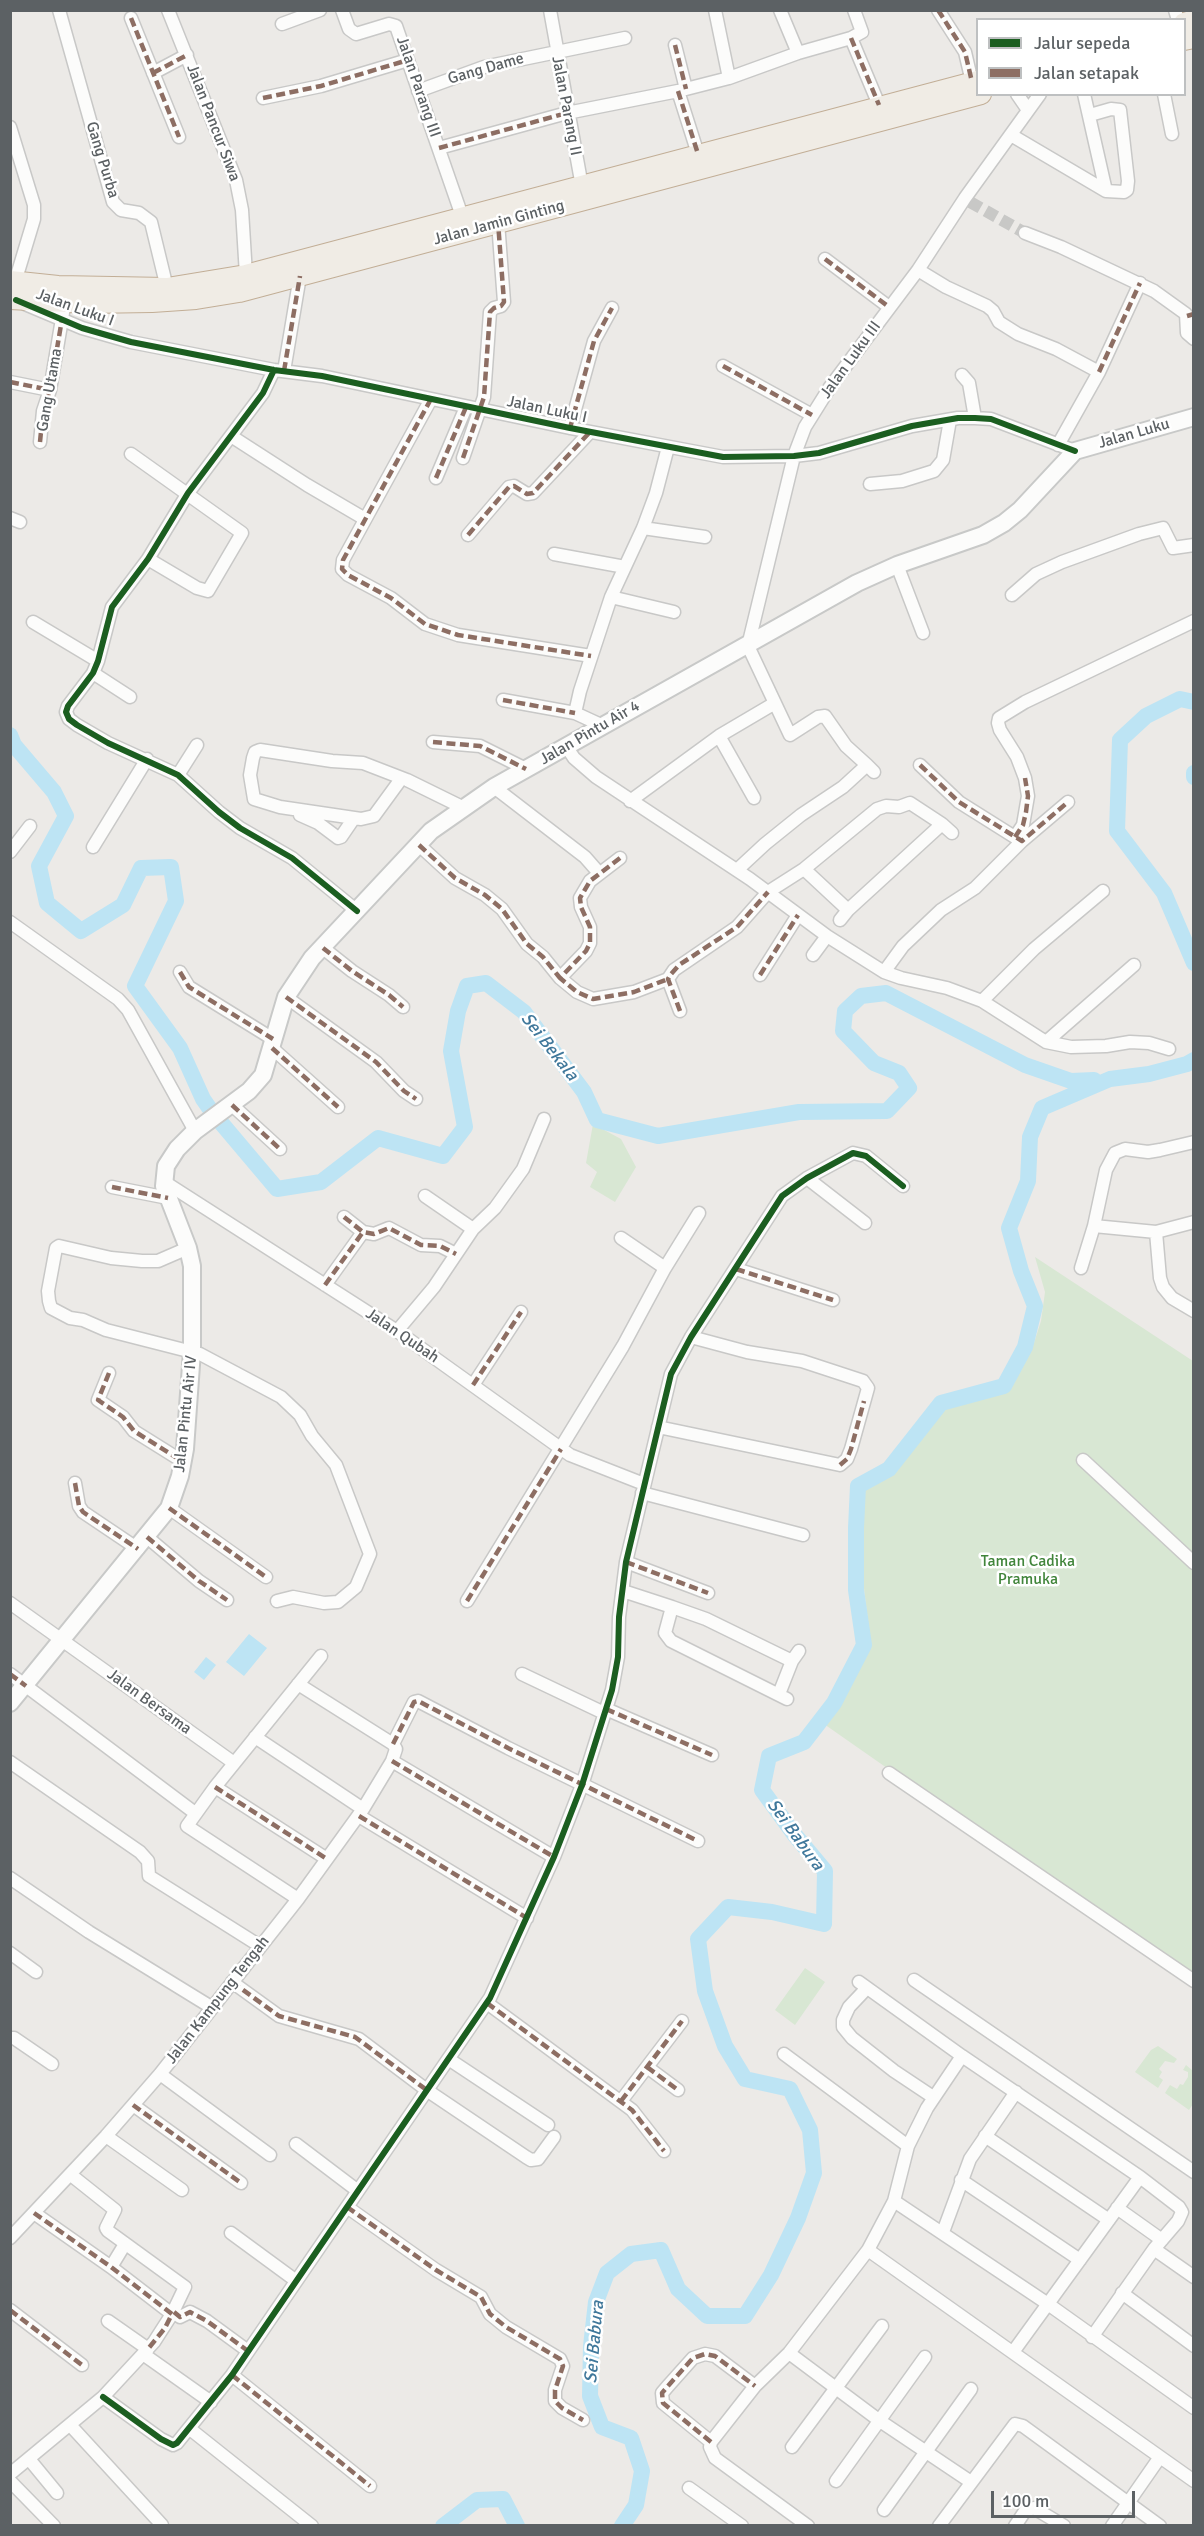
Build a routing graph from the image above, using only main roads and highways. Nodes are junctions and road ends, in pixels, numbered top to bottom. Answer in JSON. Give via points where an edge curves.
{"nodes":[{"id":1,"x":976,"y":86,"type":"edge"},
{"id":2,"x":976,"y":86,"type":"edge"},
{"id":3,"x":583,"y":193,"type":"junction"},
{"id":4,"x":13,"y":291,"type":"edge"},
{"id":5,"x":1194,"y":417,"type":"edge"},
{"id":6,"x":1075,"y":451,"type":"joint"},
{"id":7,"x":164,"y":1181,"type":"joint"},
{"id":8,"x":10,"y":1703,"type":"edge"}],
"edges":[{"from":1,"to":3,"type":"highway","name":"Jalan Jamin Ginting","via":[[879,105],[698,154]]},
{"from":2,"to":3,"type":"highway","name":"Jalan Jamin Ginting"},
{"from":3,"to":4,"type":"highway","name":"Jalan Jamin Ginting","via":[[462,216],[246,275],[167,288],[66,286]]},
{"from":3,"to":4,"type":"highway","name":"Jalan Jamin Ginting","via":[[498,222],[239,292],[64,311]]},
{"from":5,"to":6,"type":"main road","name":"Jalan Luku"},
{"from":6,"to":7,"type":"main road","name":"Jalan Pintu Air 4","via":[[1004,523],[857,583],[494,787],[430,831],[302,970],[286,997],[263,1075],[171,1156]]},
{"from":7,"to":8,"type":"main road","name":"Jalan Pintu Air IV","via":[[192,1266],[192,1351],[177,1489],[169,1508],[142,1543]]}]}
